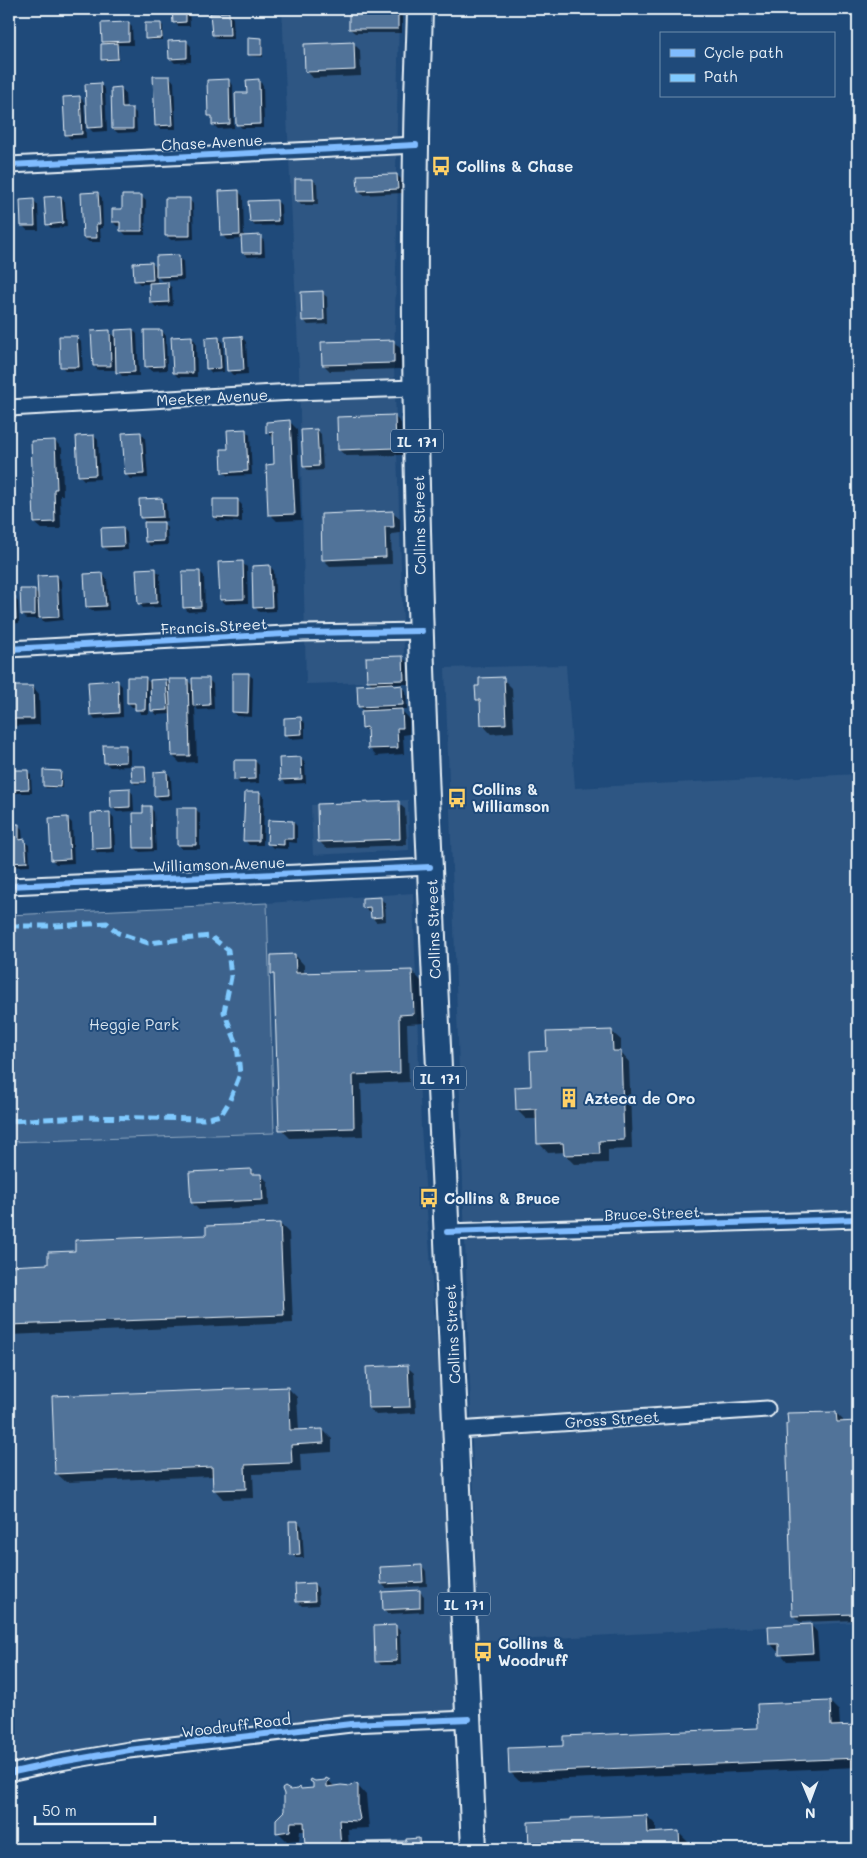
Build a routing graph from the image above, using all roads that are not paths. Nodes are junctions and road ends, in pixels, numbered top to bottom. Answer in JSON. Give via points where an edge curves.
{"nodes":[{"id":1,"x":420,"y":9,"type":"edge"},
{"id":2,"x":416,"y":145,"type":"junction"},
{"id":3,"x":9,"y":164,"type":"edge"},
{"id":4,"x":415,"y":388,"type":"junction"},
{"id":5,"x":9,"y":408,"type":"edge"},
{"id":6,"x":422,"y":631,"type":"junction"},
{"id":7,"x":9,"y":649,"type":"edge"},
{"id":8,"x":430,"y":867,"type":"junction"},
{"id":9,"x":9,"y":886,"type":"edge"},
{"id":10,"x":858,"y":1219,"type":"edge"},
{"id":11,"x":447,"y":1232,"type":"junction"},
{"id":12,"x":767,"y":1409,"type":"dead end"},
{"id":13,"x":457,"y":1430,"type":"junction"},
{"id":14,"x":469,"y":1719,"type":"junction"},
{"id":15,"x":9,"y":1774,"type":"edge"},
{"id":16,"x":474,"y":1849,"type":"edge"}],
"edges":[{"from":1,"to":2,"type":"main road","name":"Collins Street","number":"IL 171"},
{"from":2,"to":3,"type":"street","name":"Chase Avenue"},
{"from":2,"to":4,"type":"main road","name":"Collins Street","number":"IL 171"},
{"from":4,"to":5,"type":"street","name":"Meeker Avenue"},
{"from":4,"to":6,"type":"main road","name":"Collins Street","number":"IL 171"},
{"from":6,"to":7,"type":"street","name":"Francis Street"},
{"from":6,"to":8,"type":"main road","name":"Collins Street","number":"IL 171"},
{"from":8,"to":9,"type":"street","name":"Williamson Avenue"},
{"from":8,"to":11,"type":"main road","name":"Collins Street","number":"IL 171"},
{"from":10,"to":11,"type":"street","name":"Bruce Street"},
{"from":11,"to":13,"type":"main road","name":"Collins Street","number":"IL 171"},
{"from":12,"to":13,"type":"street","name":"Gross Street"},
{"from":13,"to":14,"type":"main road","name":"Collins Street","number":"IL 171"},
{"from":14,"to":15,"type":"street","name":"Woodruff Road","via":[[351,1724],[129,1750]]},
{"from":14,"to":16,"type":"main road","name":"Collins Street","number":"IL 171"}]}
